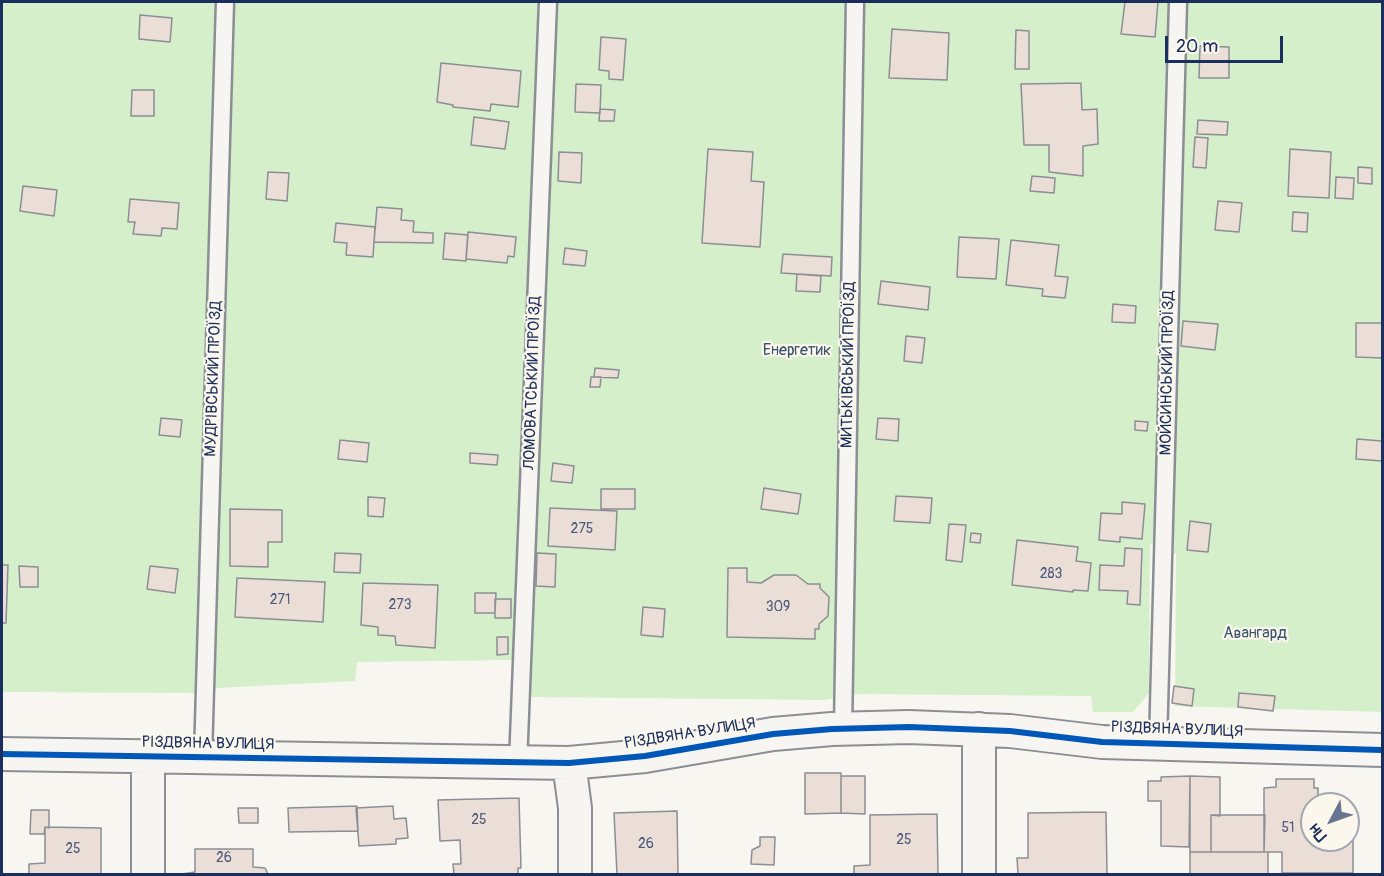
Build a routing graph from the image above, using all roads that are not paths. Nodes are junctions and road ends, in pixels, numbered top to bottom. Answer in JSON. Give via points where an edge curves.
{"nodes":[{"id":1,"x":225,"y":2,"type":"edge"},
{"id":2,"x":548,"y":2,"type":"edge"},
{"id":3,"x":855,"y":2,"type":"edge"},
{"id":4,"x":1178,"y":2,"type":"edge"},
{"id":5,"x":843,"y":728,"type":"junction"},
{"id":6,"x":978,"y":729,"type":"junction"},
{"id":7,"x":1158,"y":744,"type":"junction"},
{"id":8,"x":1383,"y":750,"type":"edge"},
{"id":9,"x":2,"y":754,"type":"edge"},
{"id":10,"x":148,"y":756,"type":"junction"},
{"id":11,"x":203,"y":757,"type":"junction"},
{"id":12,"x":569,"y":763,"type":"junction"},
{"id":13,"x":518,"y":764,"type":"junction"},
{"id":14,"x":148,"y":874,"type":"edge"},
{"id":15,"x":575,"y":874,"type":"edge"},
{"id":16,"x":979,"y":874,"type":"edge"}],
"edges":[{"from":1,"to":11,"type":"lane","name":"МУДРІВСЬКИЙ ПРОЇЗД"},
{"from":2,"to":13,"type":"lane","name":"ЛОМОВАТСЬКИЙ ПРОЇЗД"},
{"from":3,"to":5,"type":"lane","name":"МИТЬКІВСЬКИЙ ПРОЇЗД"},
{"from":4,"to":7,"type":"lane","name":"МОЙСИНСЬКИЙ ПРОЇЗД"},
{"from":5,"to":6,"type":"street","name":"РІЗДВЯНА ВУЛИЦЯ"},
{"from":5,"to":12,"type":"street","name":"РІЗДВЯНА ВУЛИЦЯ"},
{"from":6,"to":7,"type":"street","name":"РІЗДВЯНА ВУЛИЦЯ"},
{"from":6,"to":16,"type":"street"},
{"from":7,"to":8,"type":"street","name":"РІЗДВЯНА ВУЛИЦЯ"},
{"from":9,"to":10,"type":"street","name":"РІЗДВЯНА ВУЛИЦЯ"},
{"from":10,"to":11,"type":"street","name":"РІЗДВЯНА ВУЛИЦЯ"},
{"from":10,"to":14,"type":"street"},
{"from":11,"to":13,"type":"street","name":"РІЗДВЯНА ВУЛИЦЯ"},
{"from":12,"to":13,"type":"street","name":"РІЗДВЯНА ВУЛИЦЯ"},
{"from":12,"to":15,"type":"street","via":[[575,808]]}]}
